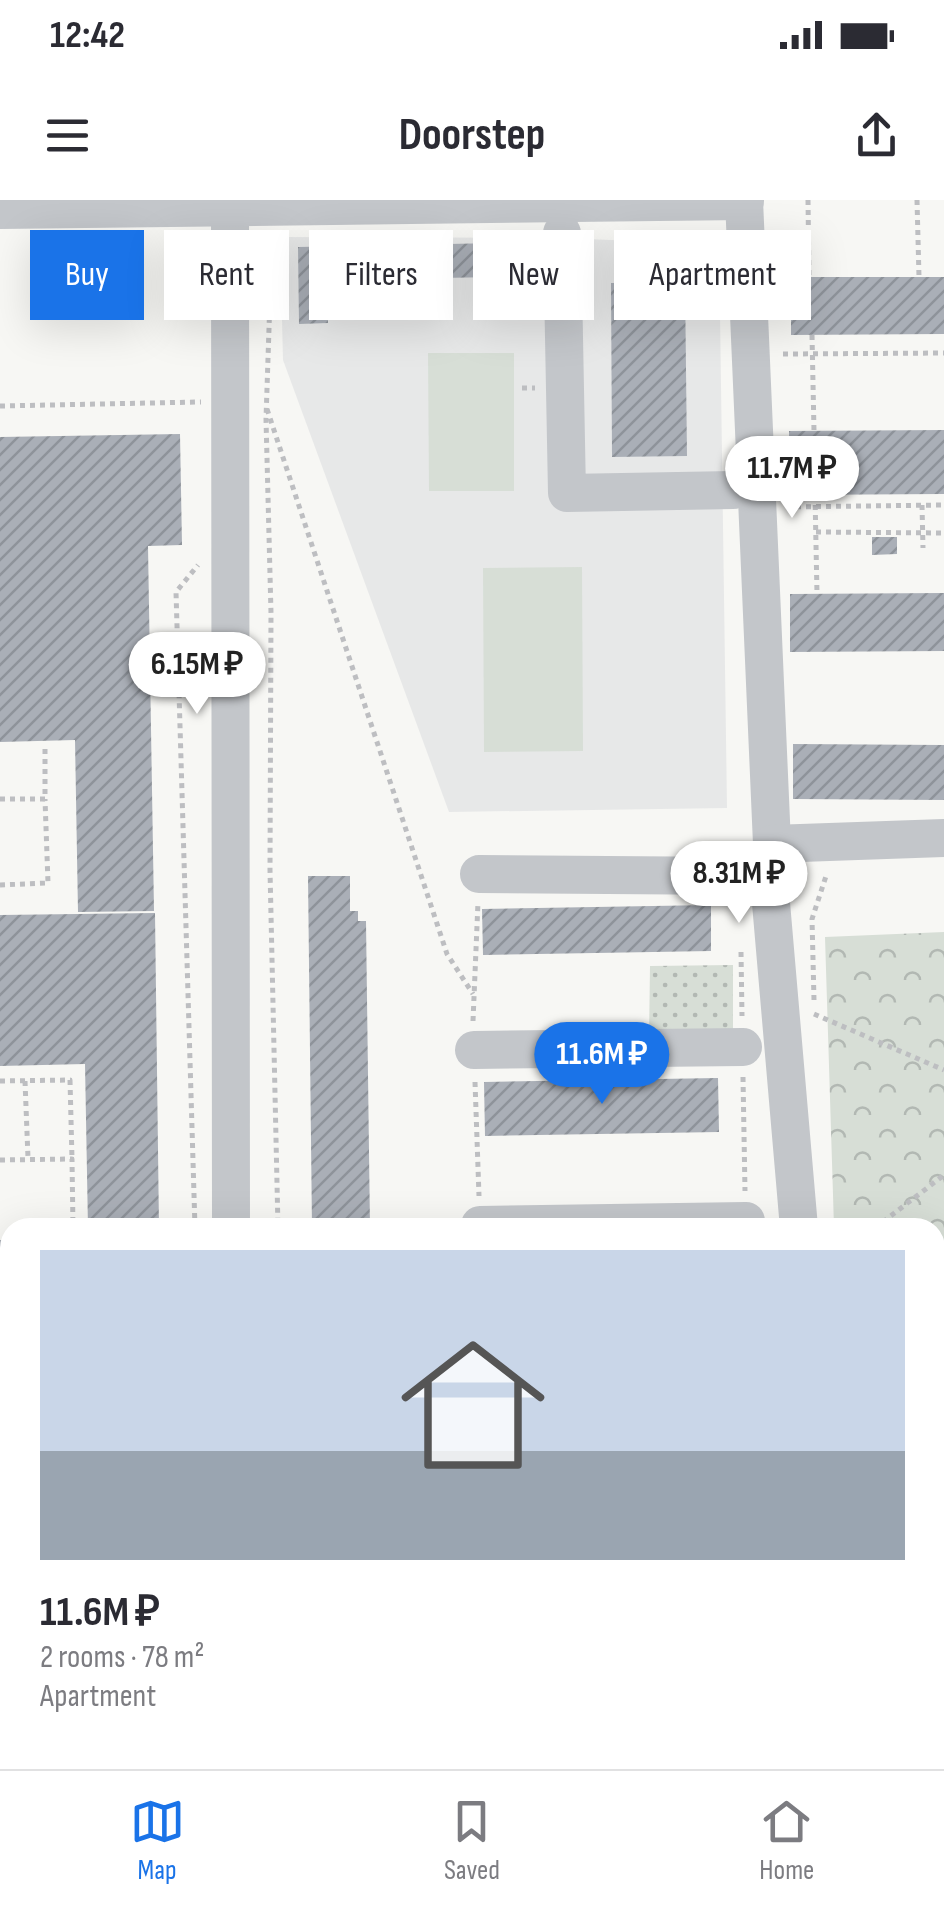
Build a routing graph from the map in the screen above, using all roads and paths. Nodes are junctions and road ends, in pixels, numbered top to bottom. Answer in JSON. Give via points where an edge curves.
{"nodes":[{"id":1,"x":808,"y":200,"type":"edge"},
{"id":2,"x":918,"y":200,"type":"edge"},
{"id":3,"x":744,"y":201,"type":"edge"},
{"id":4,"x":220,"y":204,"type":"edge"},
{"id":5,"x":0,"y":210,"type":"edge"},
{"id":6,"x":808,"y":230,"type":"edge"},
{"id":7,"x":919,"y":278,"type":"dead end"},
{"id":8,"x":269,"y":320,"type":"edge"},
{"id":9,"x":564,"y":320,"type":"edge"},
{"id":10,"x":812,"y":334,"type":"dead end"},
{"id":11,"x":944,"y":353,"type":"edge"},
{"id":12,"x":770,"y":354,"type":"dead end"},
{"id":13,"x":812,"y":354,"type":"junction"},
{"id":14,"x":201,"y":401,"type":"dead end"},
{"id":15,"x":0,"y":406,"type":"edge"},
{"id":16,"x":266,"y":406,"type":"junction"},
{"id":17,"x":814,"y":431,"type":"dead end"},
{"id":18,"x":733,"y":490,"type":"dead end"},
{"id":19,"x":815,"y":495,"type":"dead end"},
{"id":20,"x":944,"y":504,"type":"edge"},
{"id":21,"x":922,"y":505,"type":"junction"},
{"id":22,"x":815,"y":506,"type":"junction"},
{"id":23,"x":773,"y":507,"type":"dead end"},
{"id":24,"x":816,"y":532,"type":"junction"},
{"id":25,"x":921,"y":533,"type":"junction"},
{"id":26,"x":944,"y":533,"type":"edge"},
{"id":27,"x":923,"y":548,"type":"dead end"},
{"id":28,"x":205,"y":557,"type":"dead end"},
{"id":29,"x":817,"y":594,"type":"dead end"},
{"id":30,"x":44,"y":748,"type":"dead end"},
{"id":31,"x":45,"y":798,"type":"junction"},
{"id":32,"x":0,"y":799,"type":"edge"},
{"id":33,"x":944,"y":838,"type":"edge"},
{"id":34,"x":772,"y":844,"type":"junction"},
{"id":35,"x":830,"y":864,"type":"dead end"},
{"id":36,"x":479,"y":874,"type":"dead end"},
{"id":37,"x":740,"y":876,"type":"dead end"},
{"id":38,"x":0,"y":885,"type":"edge"},
{"id":39,"x":472,"y":994,"type":"dead end"},
{"id":40,"x":742,"y":1047,"type":"dead end"},
{"id":41,"x":474,"y":1050,"type":"dead end"},
{"id":42,"x":944,"y":1070,"type":"edge"},
{"id":43,"x":0,"y":1081,"type":"edge"},
{"id":44,"x":25,"y":1081,"type":"junction"},
{"id":45,"x":28,"y":1159,"type":"junction"},
{"id":46,"x":72,"y":1159,"type":"junction"},
{"id":47,"x":0,"y":1160,"type":"edge"},
{"id":48,"x":944,"y":1175,"type":"edge"},
{"id":49,"x":73,"y":1218,"type":"edge"},
{"id":50,"x":195,"y":1218,"type":"edge"},
{"id":51,"x":232,"y":1218,"type":"edge"},
{"id":52,"x":278,"y":1218,"type":"edge"},
{"id":53,"x":798,"y":1218,"type":"edge"},
{"id":54,"x":889,"y":1218,"type":"edge"}],
"edges":[{"from":1,"to":6,"type":"path"},
{"from":2,"to":7,"type":"path"},
{"from":3,"to":4,"type":"street"},
{"from":3,"to":34,"type":"street"},
{"from":4,"to":5,"type":"street"},
{"from":4,"to":51,"type":"street"},
{"from":8,"to":16,"type":"path"},
{"from":9,"to":18,"type":"street","via":[[567,494]]},
{"from":10,"to":13,"type":"path"},
{"from":11,"to":13,"type":"path"},
{"from":12,"to":13,"type":"path"},
{"from":13,"to":17,"type":"path"},
{"from":14,"to":15,"type":"path"},
{"from":16,"to":39,"type":"path","via":[[447,954]]},
{"from":16,"to":52,"type":"path"},
{"from":19,"to":22,"type":"path"},
{"from":20,"to":21,"type":"path"},
{"from":21,"to":22,"type":"path"},
{"from":21,"to":25,"type":"path"},
{"from":22,"to":23,"type":"path"},
{"from":22,"to":24,"type":"path"},
{"from":24,"to":25,"type":"path"},
{"from":24,"to":29,"type":"path"},
{"from":25,"to":26,"type":"path"},
{"from":25,"to":27,"type":"path"},
{"from":28,"to":50,"type":"path","via":[[176,592]]},
{"from":30,"to":31,"type":"path"},
{"from":31,"to":32,"type":"path"},
{"from":31,"to":38,"type":"path","via":[[48,883]]},
{"from":33,"to":34,"type":"street"},
{"from":34,"to":53,"type":"street","via":[[771,902]]},
{"from":35,"to":42,"type":"path","via":[[812,919],[814,1014]]},
{"from":36,"to":37,"type":"street"},
{"from":40,"to":41,"type":"street"},
{"from":43,"to":44,"type":"path"},
{"from":44,"to":45,"type":"path"},
{"from":44,"to":46,"type":"path","via":[[70,1080]]},
{"from":45,"to":46,"type":"path"},
{"from":45,"to":47,"type":"path"},
{"from":46,"to":49,"type":"path"},
{"from":48,"to":54,"type":"path"}]}
